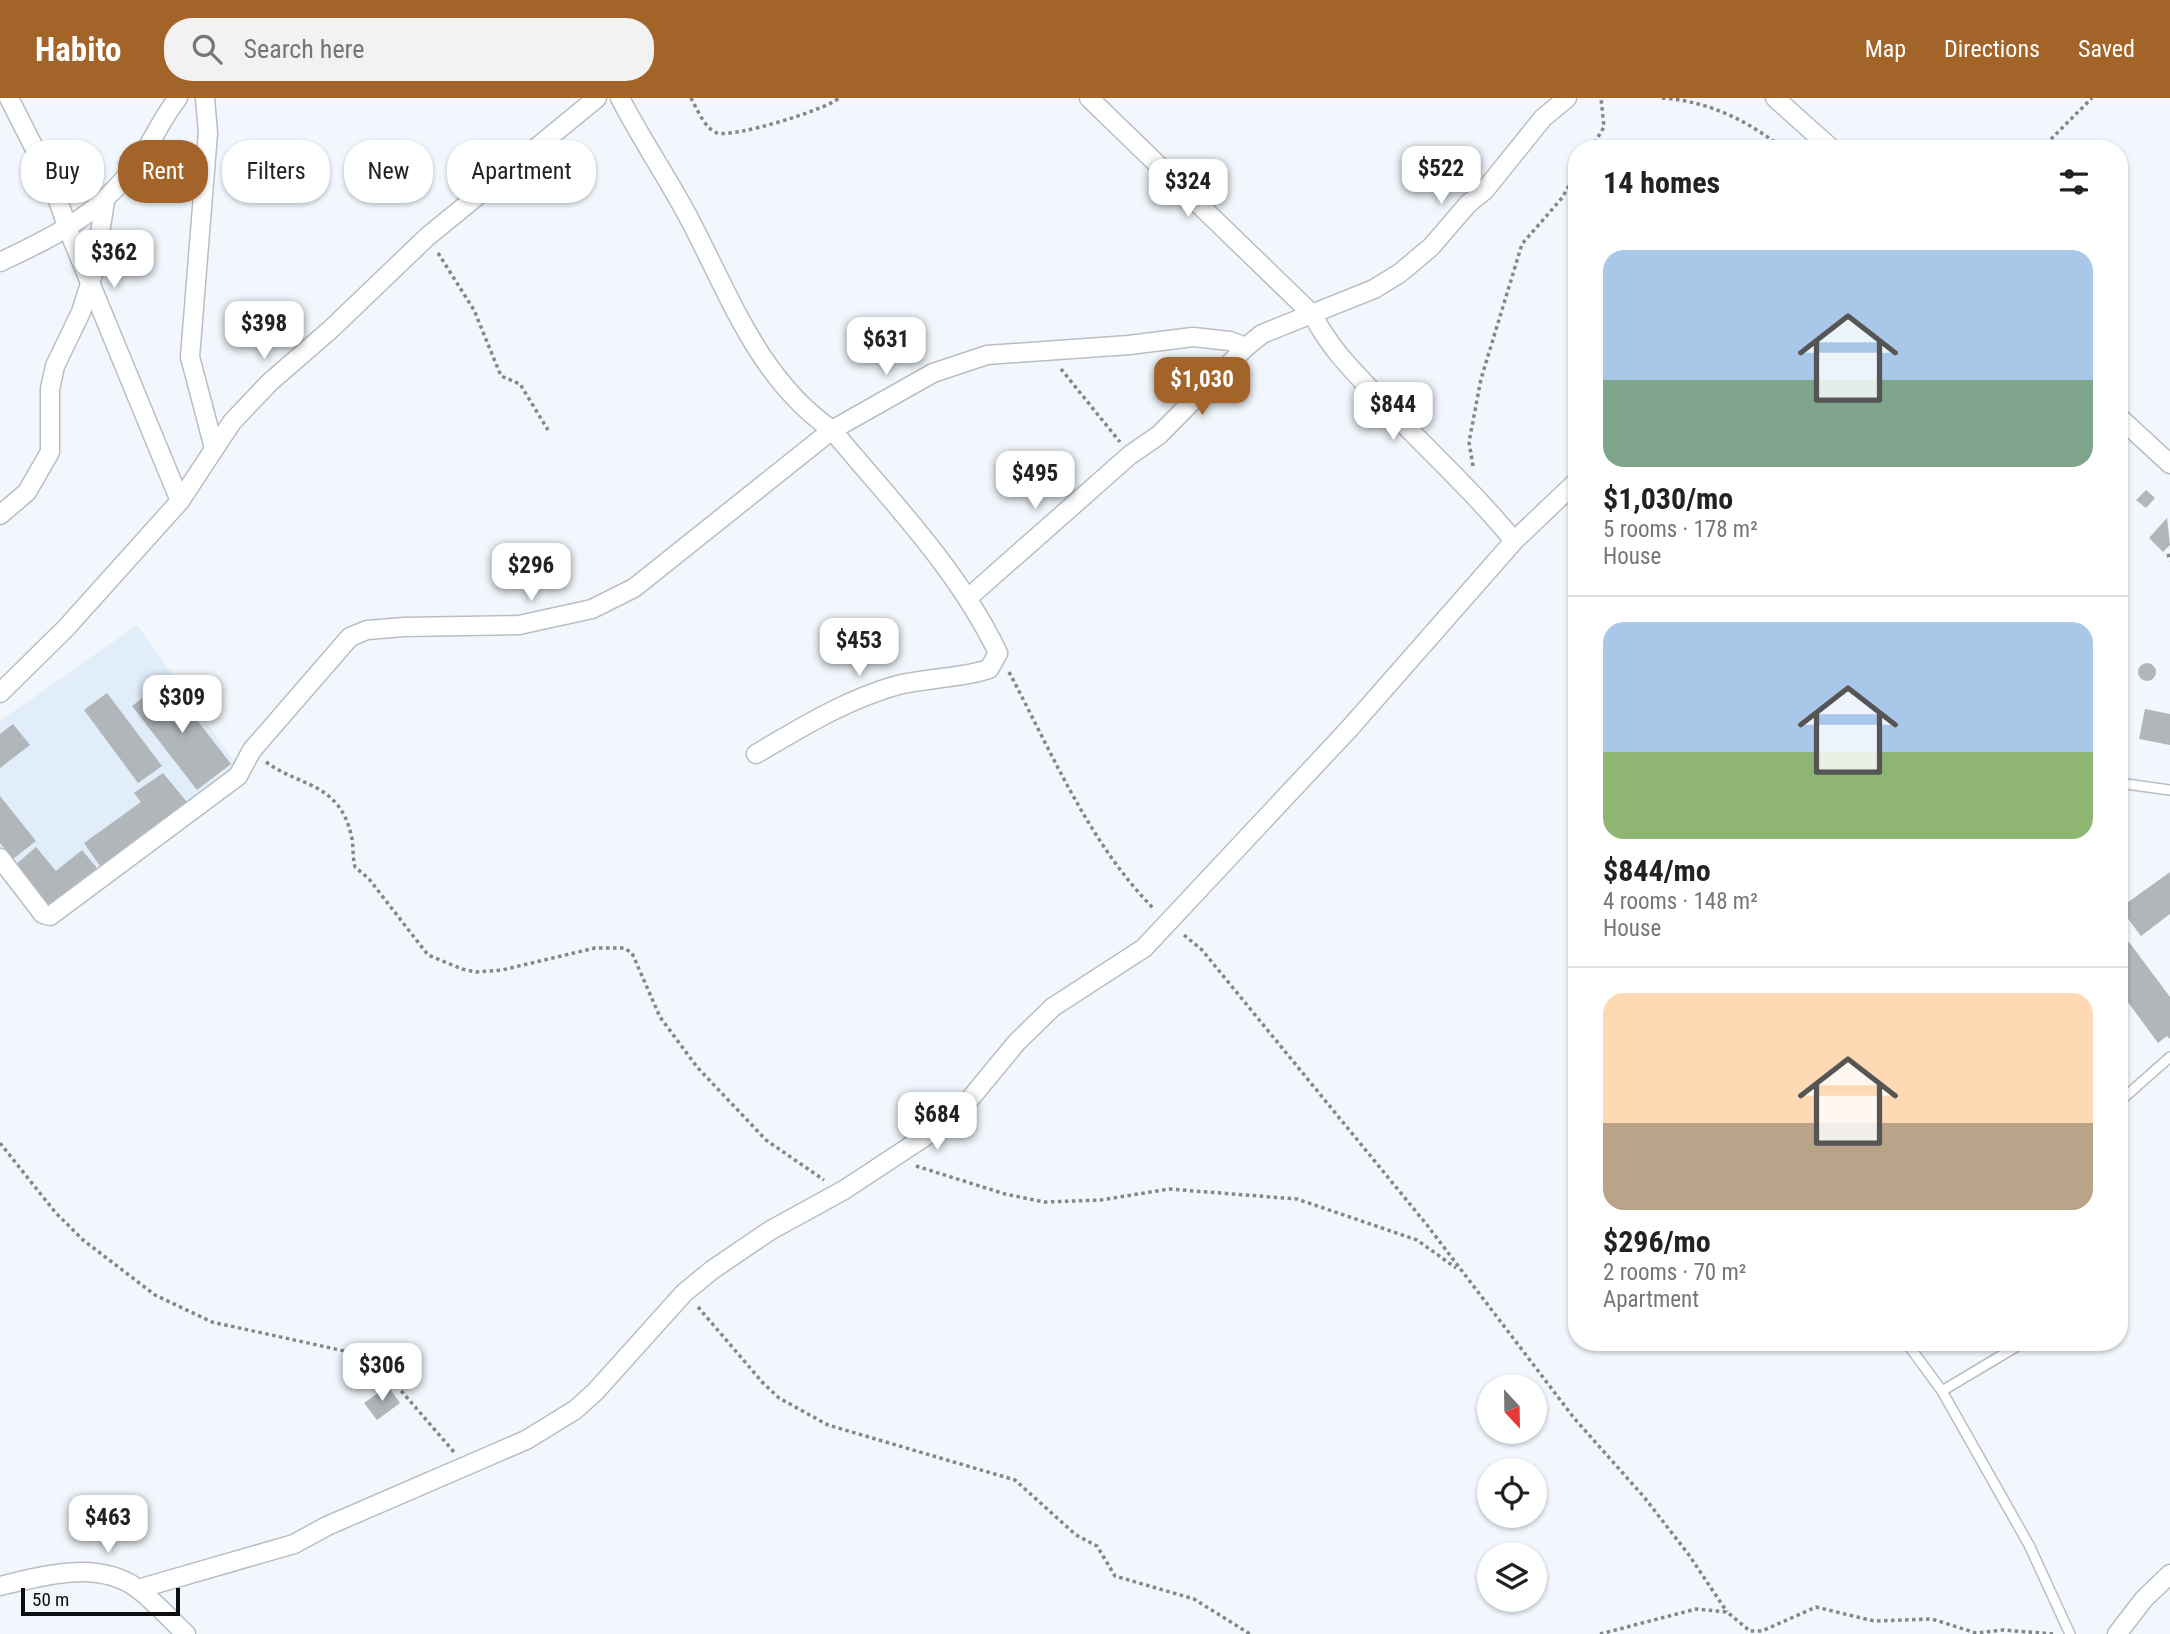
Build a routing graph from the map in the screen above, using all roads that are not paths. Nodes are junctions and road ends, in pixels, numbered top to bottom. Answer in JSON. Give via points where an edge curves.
{"nodes":[{"id":1,"x":9,"y":98,"type":"edge"},
{"id":2,"x":178,"y":98,"type":"edge"},
{"id":3,"x":205,"y":98,"type":"edge"},
{"id":4,"x":597,"y":98,"type":"edge"},
{"id":5,"x":620,"y":98,"type":"edge"},
{"id":6,"x":1089,"y":98,"type":"edge"},
{"id":7,"x":1567,"y":98,"type":"edge"},
{"id":8,"x":1775,"y":98,"type":"edge"},
{"id":9,"x":1822,"y":140,"type":"edge"},
{"id":10,"x":105,"y":201,"type":"junction"},
{"id":11,"x":68,"y":229,"type":"junction"},
{"id":12,"x":0,"y":262,"type":"edge"},
{"id":13,"x":90,"y":282,"type":"junction"},
{"id":14,"x":1313,"y":315,"type":"junction"},
{"id":15,"x":1246,"y":346,"type":"junction"},
{"id":16,"x":2128,"y":425,"type":"edge"},
{"id":17,"x":832,"y":430,"type":"junction"},
{"id":18,"x":214,"y":448,"type":"junction"},
{"id":19,"x":2170,"y":464,"type":"edge"},
{"id":20,"x":1568,"y":490,"type":"edge"},
{"id":21,"x":180,"y":501,"type":"junction"},
{"id":22,"x":0,"y":515,"type":"edge"},
{"id":23,"x":1514,"y":541,"type":"junction"},
{"id":24,"x":968,"y":598,"type":"junction"},
{"id":25,"x":0,"y":693,"type":"edge"},
{"id":26,"x":756,"y":754,"type":"dead end"},
{"id":27,"x":2128,"y":784,"type":"edge"},
{"id":28,"x":2170,"y":790,"type":"edge"},
{"id":29,"x":0,"y":858,"type":"edge"},
{"id":30,"x":2170,"y":1057,"type":"edge"},
{"id":31,"x":2128,"y":1094,"type":"edge"},
{"id":32,"x":1913,"y":1351,"type":"edge"},
{"id":33,"x":2009,"y":1351,"type":"edge"},
{"id":34,"x":1942,"y":1391,"type":"junction"},
{"id":35,"x":2170,"y":1574,"type":"edge"},
{"id":36,"x":0,"y":1586,"type":"edge"},
{"id":37,"x":138,"y":1589,"type":"junction"},
{"id":38,"x":186,"y":1634,"type":"edge"},
{"id":39,"x":2070,"y":1634,"type":"edge"},
{"id":40,"x":2118,"y":1634,"type":"edge"}],
"edges":[{"from":1,"to":11,"type":"street","via":[[52,183]]},
{"from":2,"to":10,"type":"street"},
{"from":3,"to":18,"type":"street","via":[[208,133],[190,357]]},
{"from":4,"to":18,"type":"street","via":[[427,237],[270,382]]},
{"from":5,"to":17,"type":"street","via":[[693,225],[741,326],[785,387]]},
{"from":6,"to":14,"type":"street"},
{"from":7,"to":14,"type":"street","via":[[1543,118],[1432,247],[1374,289]]},
{"from":8,"to":9,"type":"street"},
{"from":10,"to":11,"type":"street"},
{"from":10,"to":13,"type":"street"},
{"from":11,"to":12,"type":"street"},
{"from":11,"to":13,"type":"street"},
{"from":13,"to":21,"type":"street"},
{"from":13,"to":22,"type":"street","via":[[52,377],[50,452],[27,492]]},
{"from":14,"to":15,"type":"street","via":[[1262,334]]},
{"from":14,"to":23,"type":"street","via":[[1326,342],[1429,453],[1478,497]]},
{"from":15,"to":17,"type":"street","via":[[1193,337],[987,355],[933,373]]},
{"from":15,"to":24,"type":"street","via":[[1159,435],[1130,455]]},
{"from":16,"to":19,"type":"street"},
{"from":17,"to":24,"type":"street"},
{"from":17,"to":29,"type":"street","via":[[634,588],[592,610],[519,625],[404,627],[350,636],[252,750],[238,776],[50,916],[43,914]]},
{"from":18,"to":21,"type":"street"},
{"from":20,"to":23,"type":"street"},
{"from":21,"to":25,"type":"street","via":[[66,628]]},
{"from":23,"to":37,"type":"street","via":[[1349,729],[1144,948],[1053,1007],[965,1105],[894,1159],[712,1270],[684,1293],[575,1410],[533,1436],[294,1544]]},
{"from":24,"to":26,"type":"street","via":[[998,653],[989,669],[941,676],[856,699]]},
{"from":27,"to":28,"type":"lane"},
{"from":30,"to":31,"type":"lane"},
{"from":32,"to":34,"type":"lane"},
{"from":33,"to":34,"type":"lane"},
{"from":34,"to":39,"type":"lane","via":[[2029,1545]]},
{"from":35,"to":40,"type":"street"},
{"from":36,"to":37,"type":"street","via":[[49,1574],[79,1573],[102,1574]]},
{"from":37,"to":38,"type":"street"}]}
